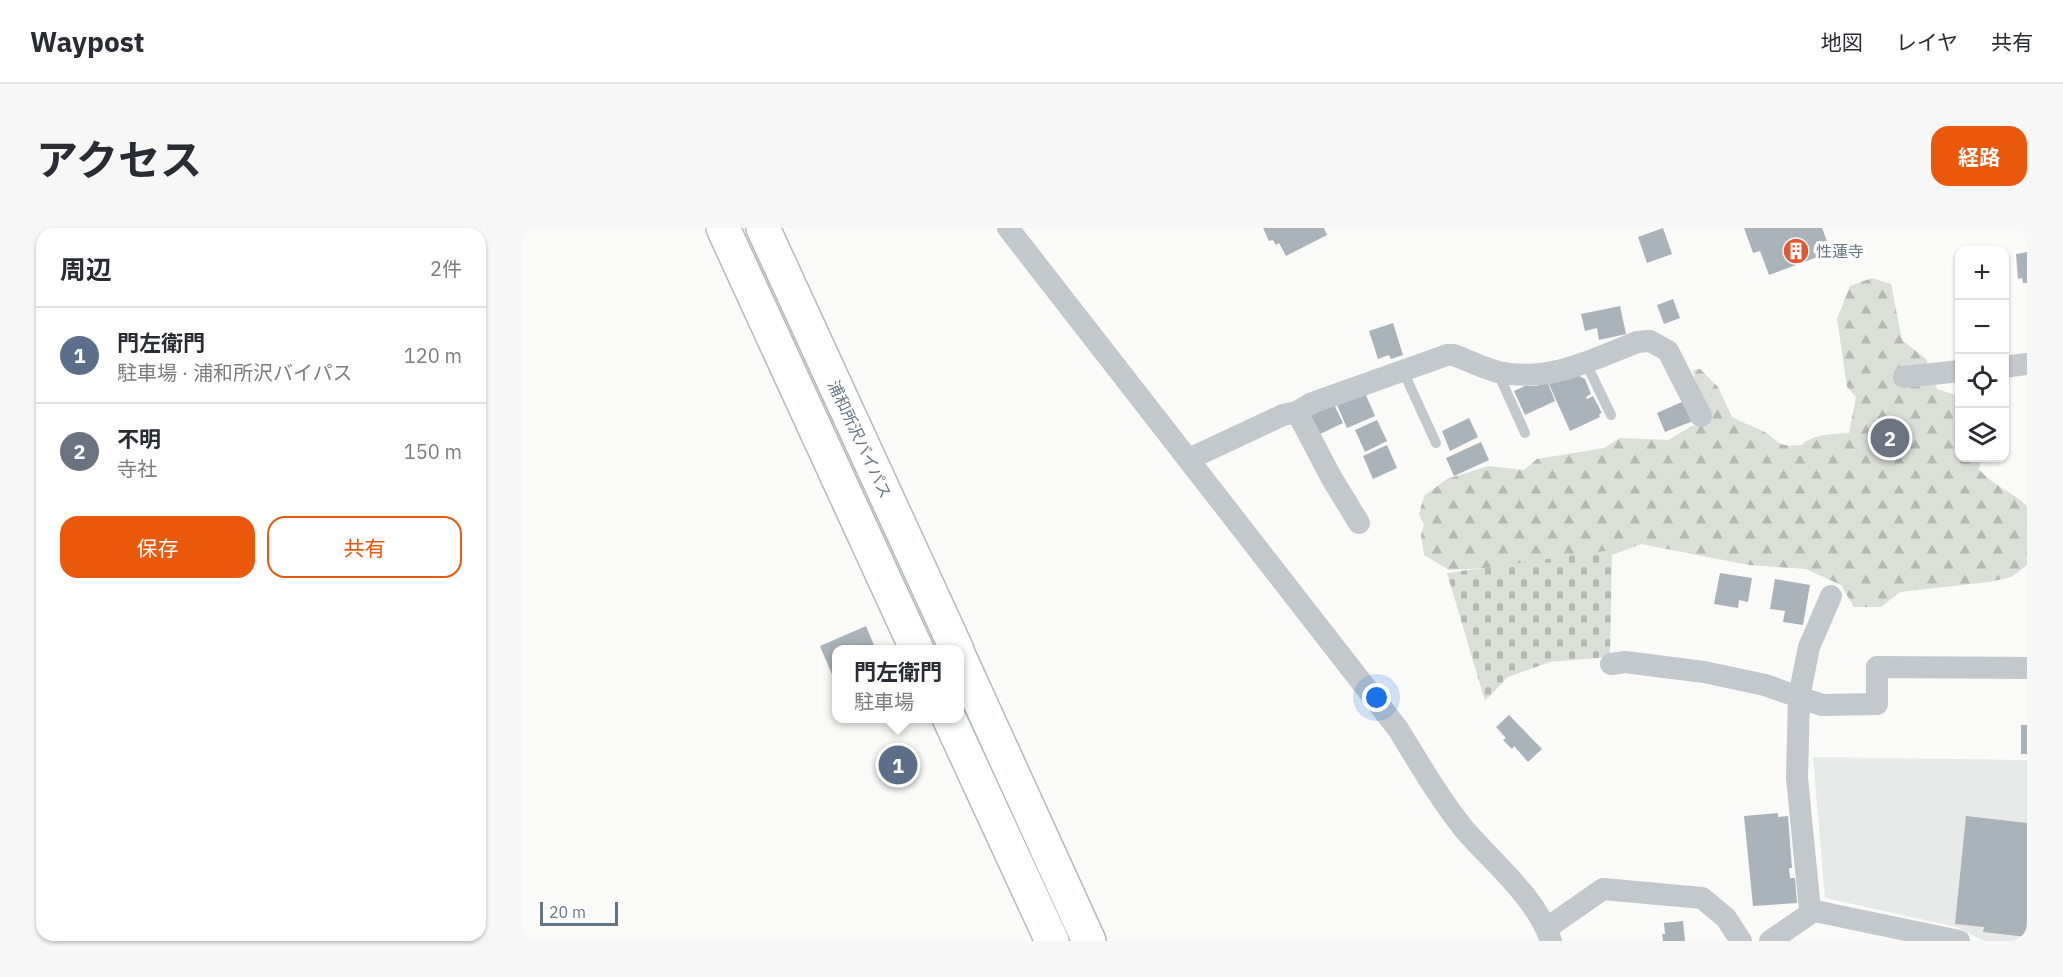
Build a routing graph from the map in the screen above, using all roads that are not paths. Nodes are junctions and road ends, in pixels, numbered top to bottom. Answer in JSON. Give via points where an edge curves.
{"nodes":[{"id":1,"x":723,"y":228,"type":"edge"},
{"id":2,"x":763,"y":228,"type":"edge"},
{"id":3,"x":1008,"y":228,"type":"edge"},
{"id":4,"x":1586,"y":363,"type":"junction"},
{"id":5,"x":2027,"y":364,"type":"edge"},
{"id":6,"x":2009,"y":366,"type":"edge"},
{"id":7,"x":1403,"y":371,"type":"junction"},
{"id":8,"x":1955,"y":371,"type":"edge"},
{"id":9,"x":1497,"y":372,"type":"junction"},
{"id":10,"x":1904,"y":377,"type":"dead end"},
{"id":11,"x":1297,"y":412,"type":"junction"},
{"id":12,"x":1611,"y":415,"type":"dead end"},
{"id":13,"x":1701,"y":416,"type":"dead end"},
{"id":14,"x":1525,"y":433,"type":"dead end"},
{"id":15,"x":1436,"y":443,"type":"dead end"},
{"id":16,"x":1189,"y":459,"type":"junction"},
{"id":17,"x":1359,"y":523,"type":"dead end"},
{"id":18,"x":1831,"y":596,"type":"dead end"},
{"id":19,"x":915,"y":645,"type":"edge"},
{"id":20,"x":955,"y":645,"type":"edge"},
{"id":21,"x":1611,"y":664,"type":"dead end"},
{"id":22,"x":964,"y":665,"type":"edge"},
{"id":23,"x":2027,"y":668,"type":"edge"},
{"id":24,"x":1799,"y":698,"type":"junction"},
{"id":25,"x":951,"y":723,"type":"edge"},
{"id":26,"x":1810,"y":910,"type":"junction"},
{"id":27,"x":1876,"y":933,"type":"edge"},
{"id":28,"x":1549,"y":934,"type":"edge"},
{"id":29,"x":1052,"y":941,"type":"edge"},
{"id":30,"x":1089,"y":941,"type":"edge"},
{"id":31,"x":1741,"y":941,"type":"edge"},
{"id":32,"x":1770,"y":941,"type":"edge"},
{"id":33,"x":1959,"y":941,"type":"edge"}],
"edges":[{"from":1,"to":19,"type":"highway"},
{"from":2,"to":20,"type":"highway","name":"浦和所沢バイパス"},
{"from":3,"to":16,"type":"street"},
{"from":4,"to":9,"type":"street","via":[[1531,376]]},
{"from":4,"to":12,"type":"lane"},
{"from":4,"to":13,"type":"street","via":[[1637,342],[1660,345],[1668,351]]},
{"from":5,"to":6,"type":"street"},
{"from":7,"to":9,"type":"street","via":[[1455,355]]},
{"from":7,"to":11,"type":"street"},
{"from":7,"to":15,"type":"lane"},
{"from":8,"to":10,"type":"street"},
{"from":9,"to":14,"type":"lane"},
{"from":11,"to":16,"type":"street"},
{"from":11,"to":17,"type":"street"},
{"from":16,"to":28,"type":"street","via":[[1398,729],[1463,827],[1523,894]]},
{"from":18,"to":24,"type":"street","via":[[1809,647]]},
{"from":21,"to":24,"type":"street","via":[[1625,662],[1704,672],[1765,685]]},
{"from":22,"to":30,"type":"highway"},
{"from":23,"to":24,"type":"street","via":[[1877,667],[1877,704],[1822,705]]},
{"from":24,"to":26,"type":"street","via":[[1797,778]]},
{"from":25,"to":29,"type":"highway"},
{"from":26,"to":27,"type":"street"},
{"from":26,"to":32,"type":"street"},
{"from":27,"to":33,"type":"street"},
{"from":28,"to":31,"type":"street","via":[[1603,889],[1702,898],[1726,918]]}]}
